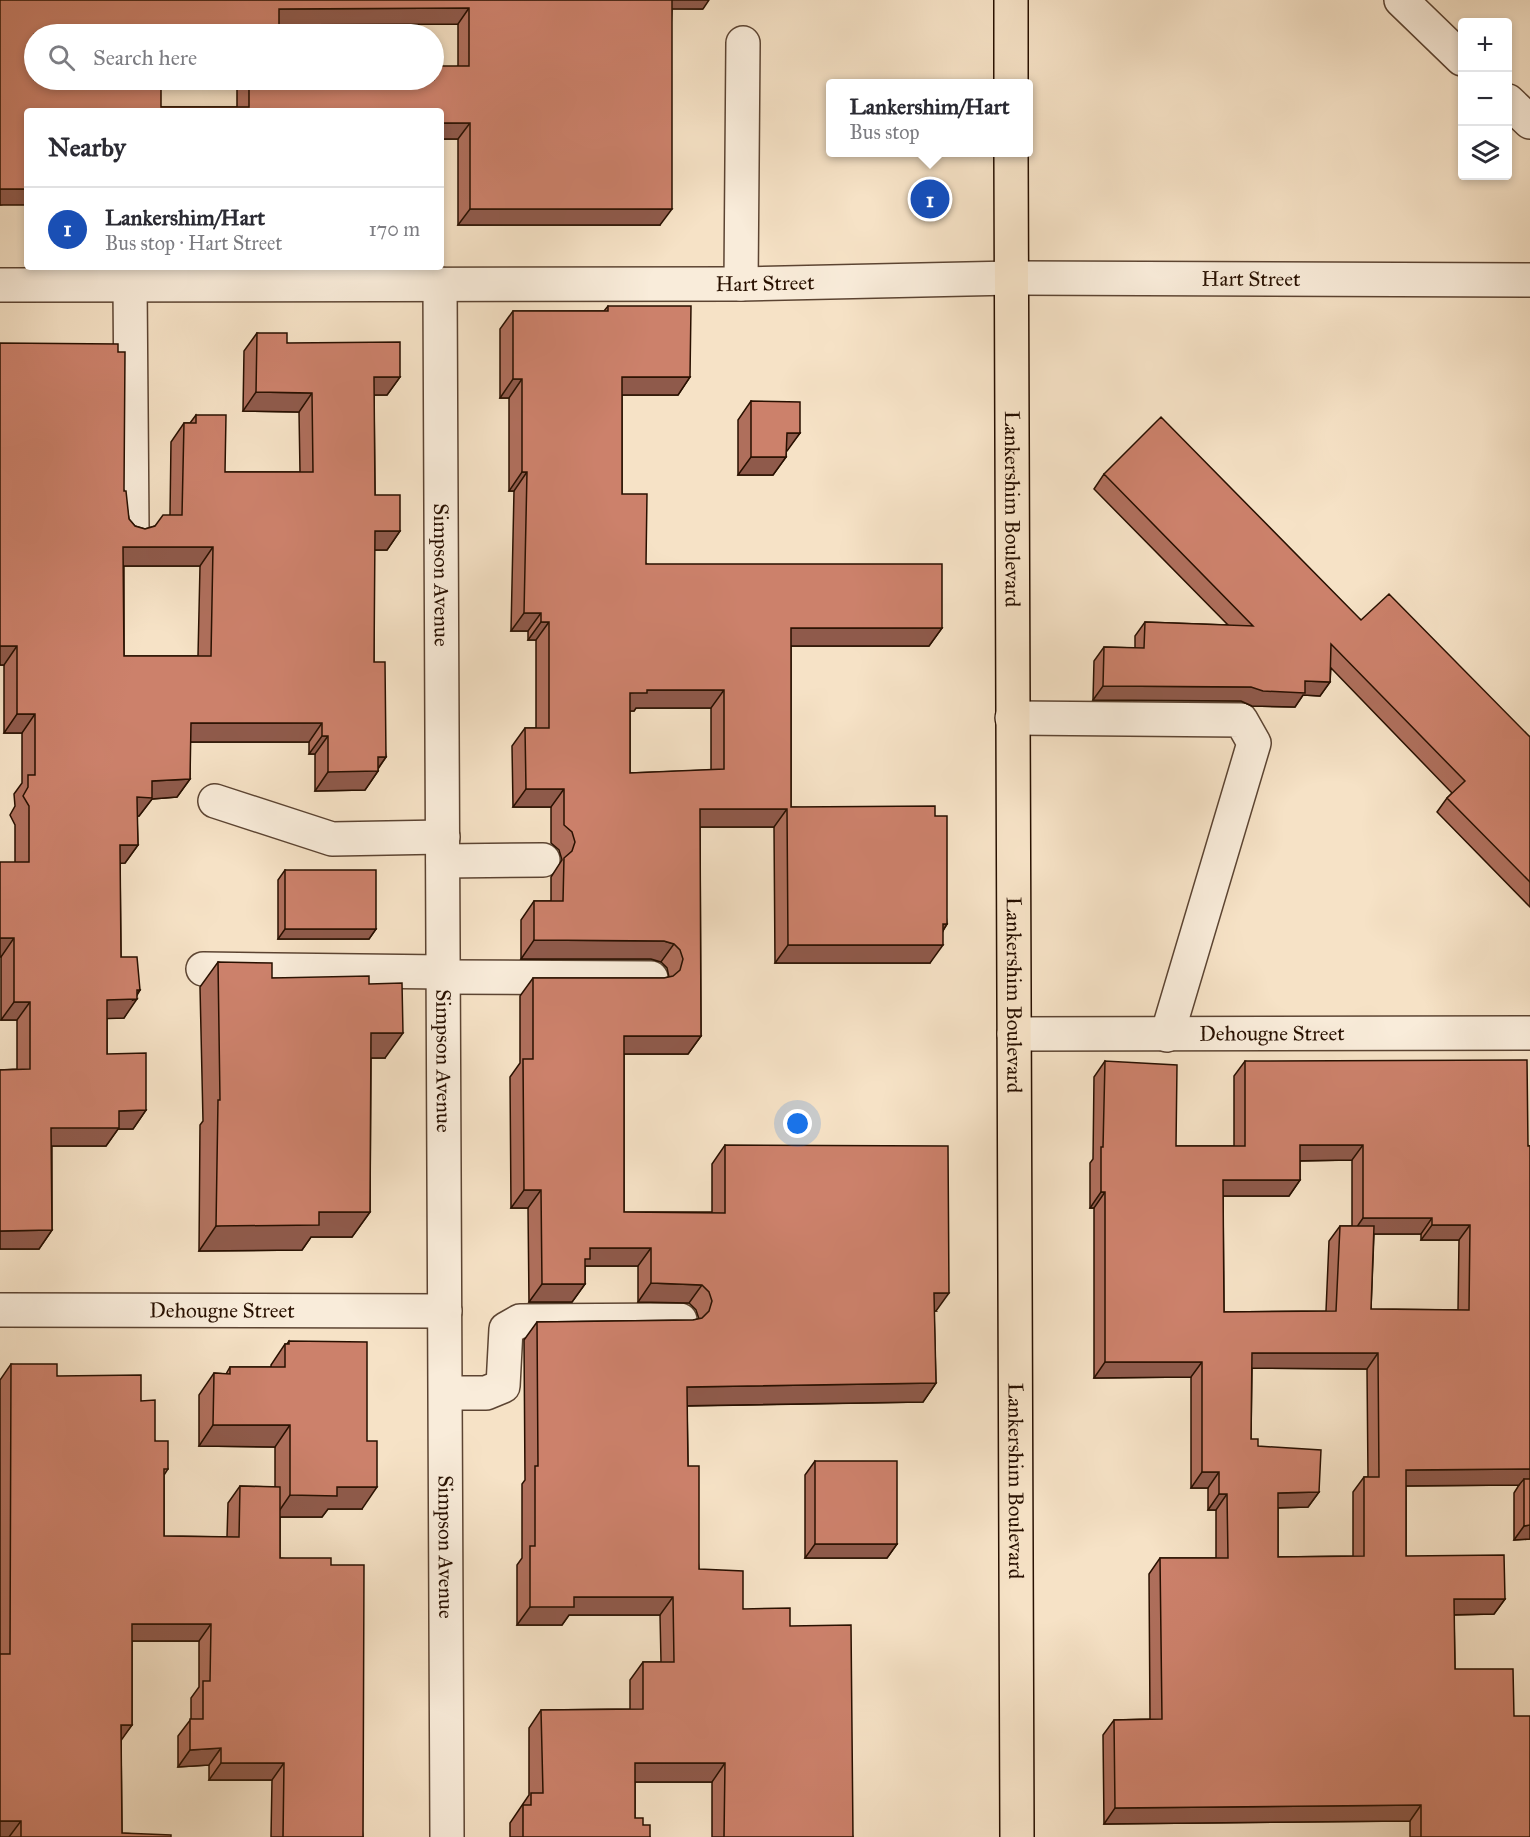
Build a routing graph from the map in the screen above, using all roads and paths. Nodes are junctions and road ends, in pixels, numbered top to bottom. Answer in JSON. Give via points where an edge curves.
{"nodes":[{"id":1,"x":1011,"y":0,"type":"edge"},
{"id":2,"x":1401,"y":0,"type":"edge"},
{"id":3,"x":743,"y":43,"type":"dead end"},
{"id":4,"x":1458,"y":55,"type":"edge"},
{"id":5,"x":1011,"y":79,"type":"edge"},
{"id":6,"x":1512,"y":105,"type":"edge"},
{"id":7,"x":1530,"y":122,"type":"edge"},
{"id":8,"x":1011,"y":157,"type":"edge"},
{"id":9,"x":1011,"y":278,"type":"junction"},
{"id":10,"x":1530,"y":280,"type":"edge"},
{"id":11,"x":440,"y":284,"type":"junction"},
{"id":12,"x":741,"y":284,"type":"junction"},
{"id":13,"x":0,"y":285,"type":"edge"},
{"id":14,"x":130,"y":285,"type":"junction"},
{"id":15,"x":132,"y":529,"type":"edge"},
{"id":16,"x":1011,"y":718,"type":"junction"},
{"id":17,"x":215,"y":801,"type":"dead end"},
{"id":18,"x":443,"y":849,"type":"junction"},
{"id":19,"x":543,"y":860,"type":"dead end"},
{"id":20,"x":203,"y":969,"type":"dead end"},
{"id":21,"x":444,"y":974,"type":"junction"},
{"id":22,"x":651,"y":978,"type":"edge"},
{"id":23,"x":1530,"y":1033,"type":"edge"},
{"id":24,"x":1014,"y":1034,"type":"junction"},
{"id":25,"x":1167,"y":1035,"type":"junction"},
{"id":26,"x":0,"y":1310,"type":"edge"},
{"id":27,"x":445,"y":1311,"type":"junction"},
{"id":28,"x":680,"y":1320,"type":"edge"},
{"id":29,"x":446,"y":1393,"type":"junction"},
{"id":30,"x":447,"y":1837,"type":"edge"},
{"id":31,"x":1017,"y":1837,"type":"edge"}],
"edges":[{"from":1,"to":5,"type":"main road"},
{"from":2,"to":4,"type":"street"},
{"from":3,"to":12,"type":"street"},
{"from":6,"to":7,"type":"street"},
{"from":8,"to":9,"type":"main road","name":"Lankershim Boulevard"},
{"from":9,"to":10,"type":"street","name":"Hart Street"},
{"from":9,"to":12,"type":"street","name":"Hart Street"},
{"from":9,"to":16,"type":"main road","name":"Lankershim Boulevard"},
{"from":11,"to":12,"type":"street","name":"Hart Street"},
{"from":11,"to":14,"type":"street","name":"Hart Street"},
{"from":11,"to":18,"type":"street","name":"Simpson Avenue"},
{"from":13,"to":14,"type":"street","name":"Hart Street"},
{"from":14,"to":15,"type":"street"},
{"from":16,"to":24,"type":"main road","name":"Lankershim Boulevard"},
{"from":16,"to":25,"type":"street","via":[[1241,720],[1254,743]]},
{"from":17,"to":18,"type":"street","via":[[332,839]]},
{"from":18,"to":19,"type":"street"},
{"from":18,"to":21,"type":"street","name":"Simpson Avenue"},
{"from":20,"to":21,"type":"street"},
{"from":21,"to":22,"type":"street"},
{"from":21,"to":27,"type":"street","name":"Simpson Avenue"},
{"from":23,"to":25,"type":"street","name":"Dehougne Street"},
{"from":24,"to":25,"type":"street","name":"Dehougne Street"},
{"from":24,"to":31,"type":"main road","name":"Lankershim Boulevard"},
{"from":26,"to":27,"type":"street","name":"Dehougne Street"},
{"from":27,"to":29,"type":"street","name":"Simpson Avenue"},
{"from":28,"to":29,"type":"street","via":[[520,1322],[506,1329],[503,1386],[486,1393]]},
{"from":29,"to":30,"type":"street","name":"Simpson Avenue"}]}
